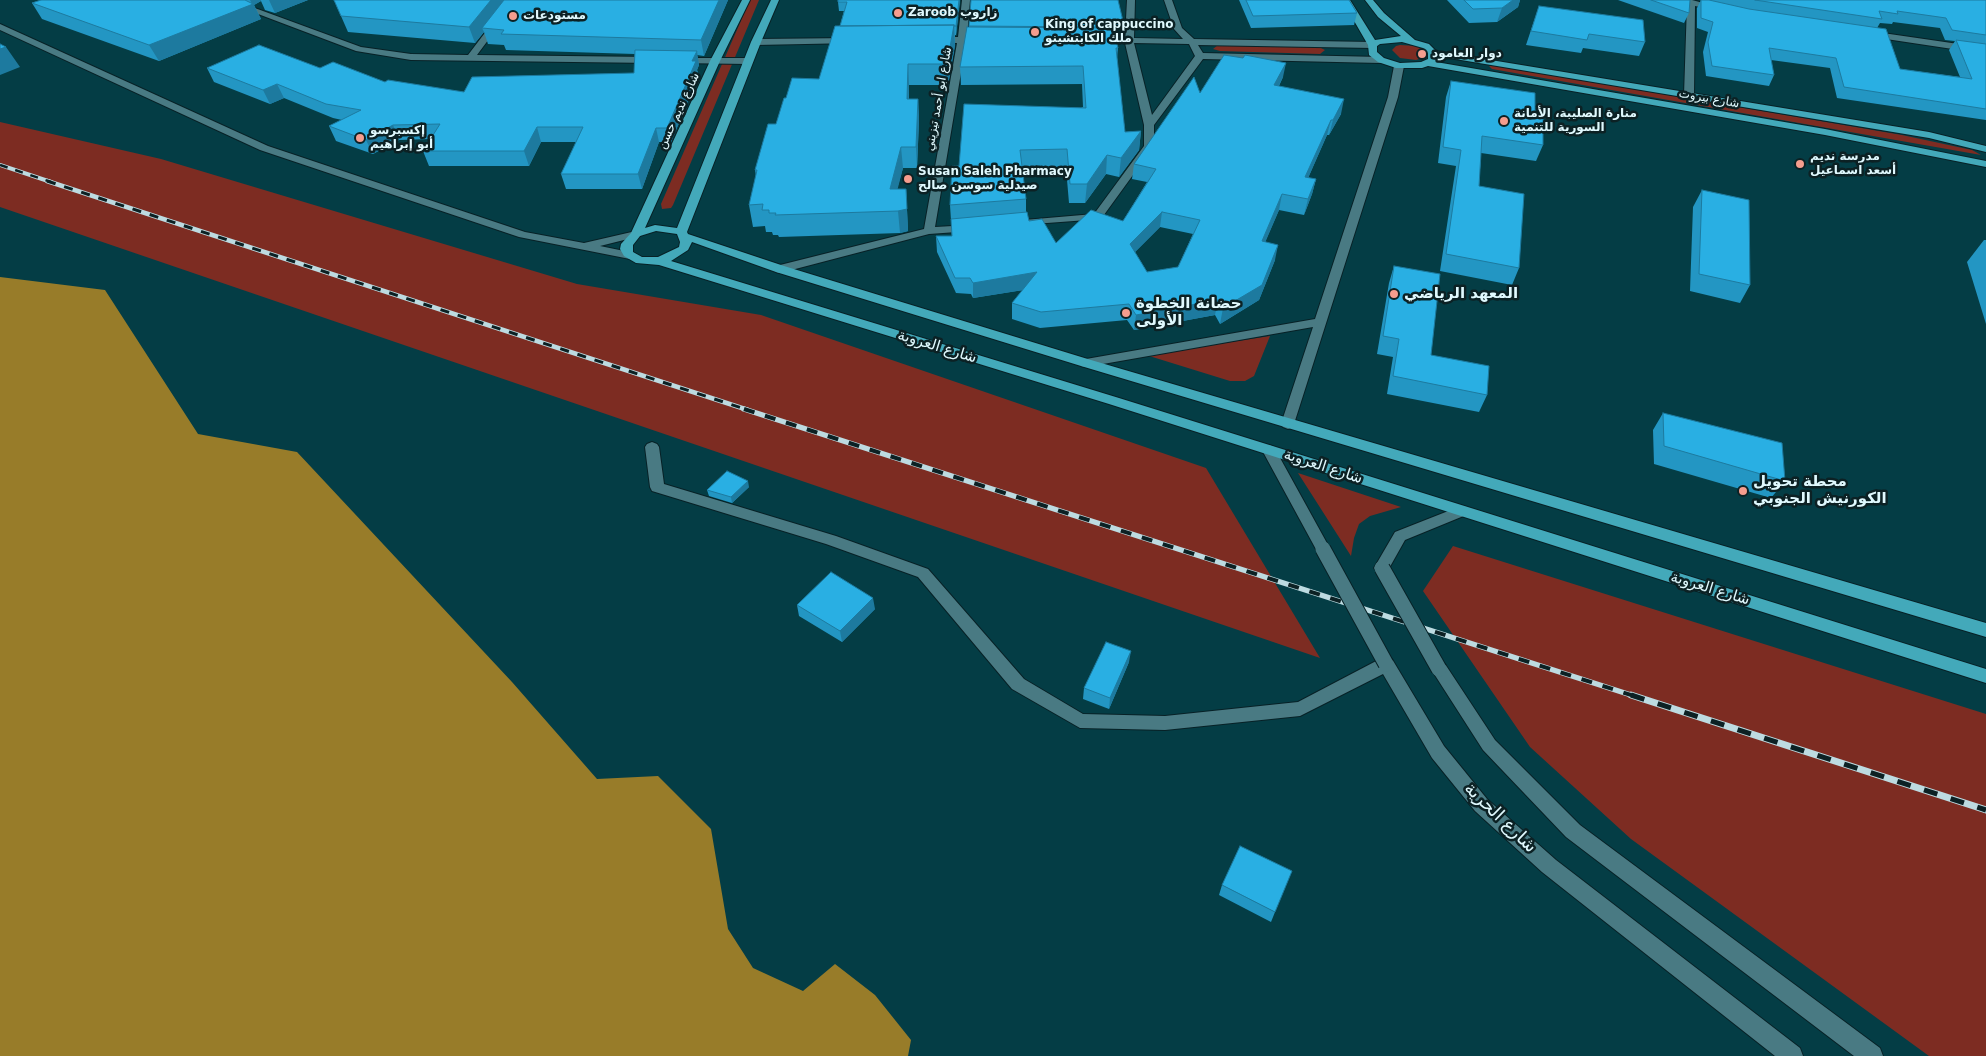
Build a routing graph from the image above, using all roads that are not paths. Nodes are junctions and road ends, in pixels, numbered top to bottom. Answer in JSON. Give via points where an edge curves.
{"nodes":[{"id":1,"x":224,"y":0,"type":"edge"},
{"id":2,"x":514,"y":0,"type":"edge"},
{"id":3,"x":746,"y":0,"type":"edge"},
{"id":4,"x":775,"y":0,"type":"edge"},
{"id":5,"x":966,"y":0,"type":"edge"},
{"id":6,"x":1132,"y":0,"type":"edge"},
{"id":7,"x":1168,"y":0,"type":"edge"},
{"id":8,"x":1346,"y":0,"type":"edge"},
{"id":9,"x":1369,"y":0,"type":"edge"},
{"id":10,"x":1680,"y":0,"type":"edge"},
{"id":11,"x":1691,"y":3,"type":"junction"},
{"id":12,"x":267,"y":4,"type":"dead end"},
{"id":13,"x":252,"y":10,"type":"junction"},
{"id":14,"x":1726,"y":10,"type":"edge"},
{"id":15,"x":0,"y":27,"type":"edge"},
{"id":16,"x":1855,"y":32,"type":"edge"},
{"id":17,"x":923,"y":40,"type":"edge"},
{"id":18,"x":962,"y":40,"type":"junction"},
{"id":19,"x":992,"y":40,"type":"edge"},
{"id":20,"x":1090,"y":40,"type":"edge"},
{"id":21,"x":864,"y":41,"type":"edge"},
{"id":22,"x":1130,"y":41,"type":"junction"},
{"id":23,"x":1412,"y":41,"type":"junction"},
{"id":24,"x":756,"y":42,"type":"junction"},
{"id":25,"x":1193,"y":43,"type":"junction"},
{"id":26,"x":1373,"y":45,"type":"junction"},
{"id":27,"x":1986,"y":51,"type":"edge"},
{"id":28,"x":1433,"y":53,"type":"junction"},
{"id":29,"x":1200,"y":56,"type":"junction"},
{"id":30,"x":470,"y":58,"type":"junction"},
{"id":31,"x":1381,"y":60,"type":"junction"},
{"id":32,"x":715,"y":61,"type":"junction"},
{"id":33,"x":748,"y":61,"type":"junction"},
{"id":34,"x":1428,"y":64,"type":"junction"},
{"id":35,"x":1399,"y":66,"type":"junction"},
{"id":36,"x":1688,"y":95,"type":"junction"},
{"id":37,"x":1150,"y":125,"type":"junction"},
{"id":38,"x":1986,"y":149,"type":"edge"},
{"id":39,"x":1986,"y":164,"type":"edge"},
{"id":40,"x":1008,"y":225,"type":"edge"},
{"id":41,"x":979,"y":227,"type":"edge"},
{"id":42,"x":929,"y":231,"type":"junction"},
{"id":43,"x":636,"y":234,"type":"junction"},
{"id":44,"x":682,"y":234,"type":"junction"},
{"id":45,"x":582,"y":246,"type":"junction"},
{"id":46,"x":630,"y":255,"type":"junction"},
{"id":47,"x":660,"y":260,"type":"junction"},
{"id":48,"x":780,"y":269,"type":"junction"},
{"id":49,"x":1321,"y":322,"type":"junction"},
{"id":50,"x":1086,"y":363,"type":"junction"},
{"id":51,"x":1288,"y":424,"type":"junction"},
{"id":52,"x":652,"y":447,"type":"dead end"},
{"id":53,"x":1269,"y":450,"type":"junction"},
{"id":54,"x":1461,"y":511,"type":"junction"},
{"id":55,"x":1986,"y":630,"type":"edge"},
{"id":56,"x":1386,"y":664,"type":"junction"},
{"id":57,"x":1986,"y":676,"type":"edge"},
{"id":58,"x":1792,"y":1056,"type":"edge"},
{"id":59,"x":1872,"y":1056,"type":"edge"}],
"edges":[{"from":1,"to":13,"type":"street"},
{"from":2,"to":30,"type":"street"},
{"from":3,"to":32,"type":"main road","name":"شارع نديم حسن"},
{"from":4,"to":24,"type":"main road"},
{"from":5,"to":18,"type":"street","name":"شارع ابو أحمد تيزيني"},
{"from":6,"to":22,"type":"street"},
{"from":7,"to":25,"type":"street","via":[[1178,29]]},
{"from":8,"to":26,"type":"main road"},
{"from":9,"to":23,"type":"main road","via":[[1380,15]]},
{"from":10,"to":11,"type":"street"},
{"from":11,"to":14,"type":"street"},
{"from":11,"to":36,"type":"street"},
{"from":12,"to":13,"type":"street"},
{"from":13,"to":30,"type":"street","via":[[359,49],[411,57]]},
{"from":15,"to":45,"type":"street","via":[[264,148],[523,234]]},
{"from":16,"to":27,"type":"street"},
{"from":17,"to":18,"type":"street"},
{"from":18,"to":19,"type":"street"},
{"from":18,"to":42,"type":"street","name":"شارع ابو أحمد تيزيني"},
{"from":20,"to":22,"type":"street"},
{"from":21,"to":24,"type":"street"},
{"from":22,"to":25,"type":"street"},
{"from":22,"to":37,"type":"street"},
{"from":23,"to":26,"type":"main road","name":"شارع بيروت","via":[[1384,40]]},
{"from":23,"to":28,"type":"main road","name":"شارع بيروت","via":[[1426,46]]},
{"from":24,"to":33,"type":"main road"},
{"from":25,"to":26,"type":"street"},
{"from":25,"to":29,"type":"street"},
{"from":26,"to":31,"type":"main road","via":[[1372,53]]},
{"from":28,"to":34,"type":"main road"},
{"from":28,"to":36,"type":"main road","name":"شارع بيروت"},
{"from":29,"to":31,"type":"street"},
{"from":29,"to":37,"type":"street"},
{"from":30,"to":32,"type":"street"},
{"from":31,"to":35,"type":"main road","name":"شارع بيروت"},
{"from":32,"to":33,"type":"street"},
{"from":32,"to":43,"type":"main road","name":"شارع نديم حسن"},
{"from":33,"to":44,"type":"main road"},
{"from":34,"to":35,"type":"main road","name":"شارع بيروت"},
{"from":34,"to":39,"type":"main road","name":"شارع بيروت","via":[[1834,134]]},
{"from":35,"to":49,"type":"street","via":[[1393,96]]},
{"from":36,"to":38,"type":"main road","name":"شارع بيروت","via":[[1929,135]]},
{"from":37,"to":40,"type":"street","via":[[1149,146],[1097,217]]},
{"from":41,"to":42,"type":"street"},
{"from":42,"to":48,"type":"street"},
{"from":43,"to":44,"type":"main road","name":"شارع العروبة","via":[[665,228]]},
{"from":43,"to":45,"type":"street"},
{"from":43,"to":46,"type":"main road","via":[[627,244]]},
{"from":44,"to":47,"type":"main road","via":[[686,242],[684,248]]},
{"from":44,"to":48,"type":"main road","name":"شارع العروبة"},
{"from":45,"to":46,"type":"street"},
{"from":46,"to":47,"type":"main road","name":"شارع العروبة","via":[[640,260]]},
{"from":47,"to":53,"type":"main road","name":"شارع العروبة"},
{"from":48,"to":50,"type":"main road","name":"شارع العروبة"},
{"from":49,"to":50,"type":"street"},
{"from":49,"to":51,"type":"street"},
{"from":50,"to":51,"type":"main road","name":"شارع العروبة"},
{"from":51,"to":55,"type":"main road","name":"شارع العروبة"},
{"from":52,"to":56,"type":"street","via":[[657,487],[832,540],[923,573],[1018,684],[1080,721],[1165,723],[1300,710]]},
{"from":53,"to":54,"type":"main road","name":"شارع العروبة"},
{"from":53,"to":56,"type":"street","name":"شارع الحرية","bridge":true},
{"from":54,"to":57,"type":"main road","name":"شارع العروبة"},
{"from":54,"to":59,"type":"street","bridge":true,"via":[[1400,536],[1382,568],[1439,669],[1489,746],[1573,832]]},
{"from":56,"to":58,"type":"street","name":"شارع الحرية","via":[[1438,752],[1481,805],[1549,866]]}]}
